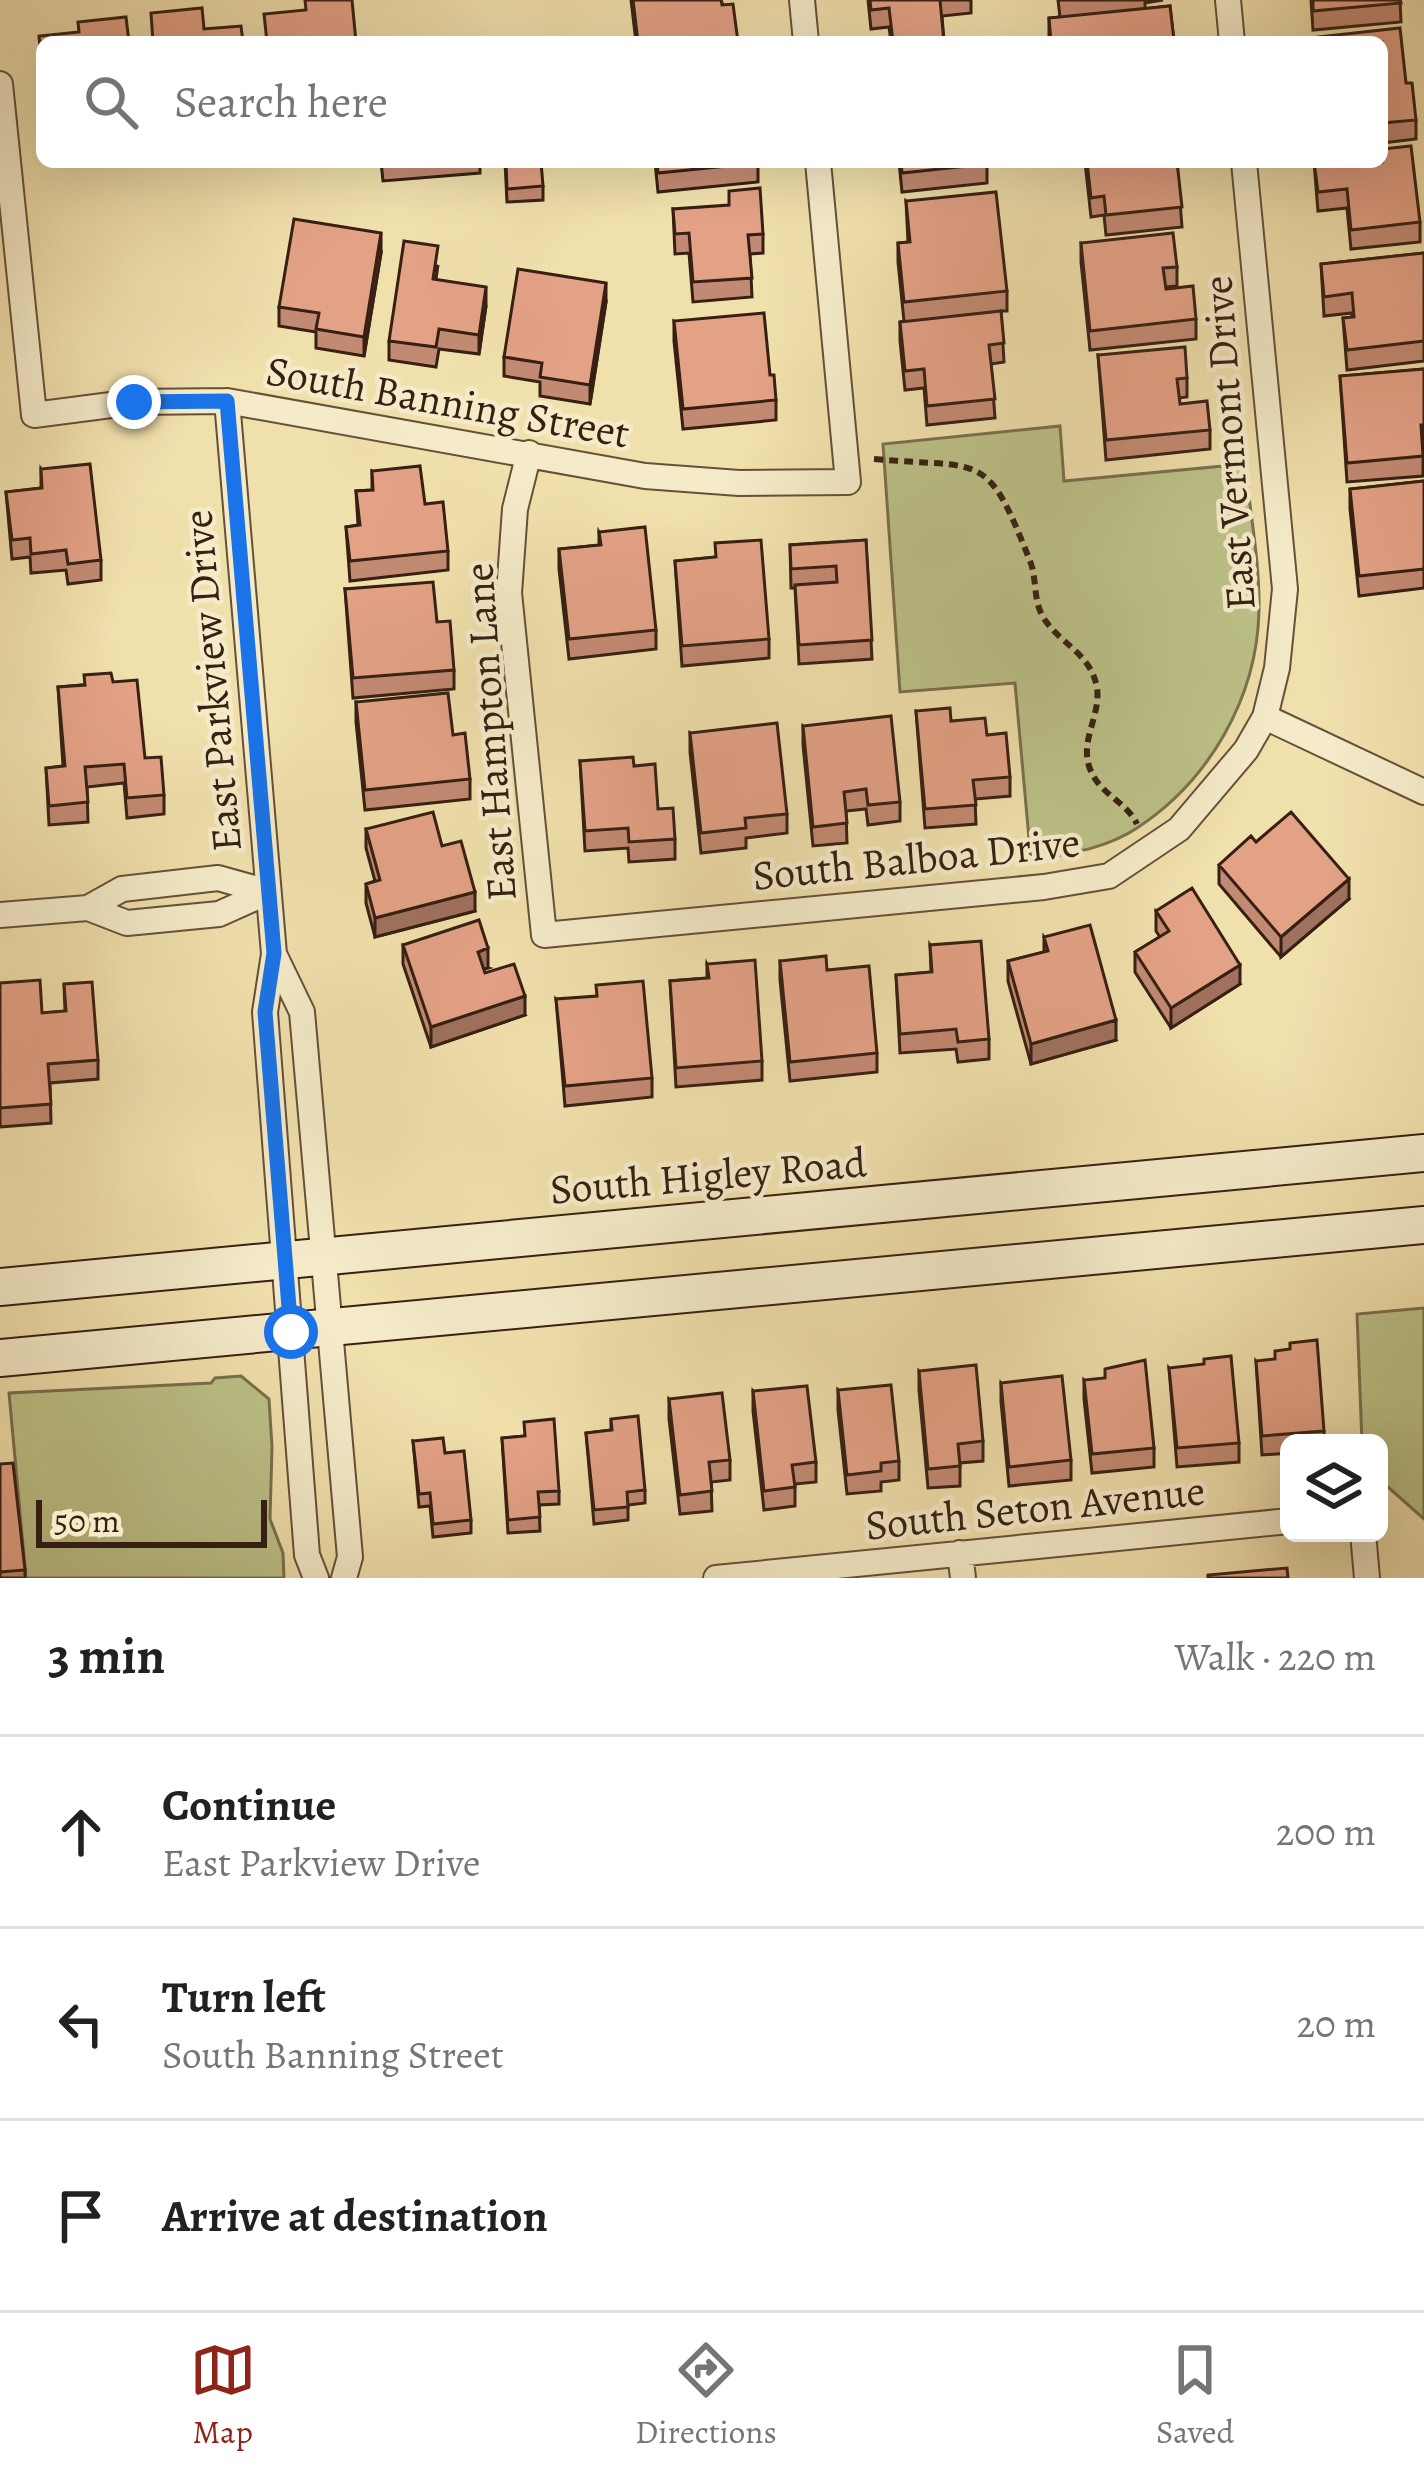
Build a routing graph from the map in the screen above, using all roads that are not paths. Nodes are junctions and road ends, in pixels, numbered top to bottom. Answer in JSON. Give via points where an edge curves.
{"nodes":[{"id":1,"x":802,"y":0,"type":"edge"},
{"id":2,"x":1228,"y":0,"type":"edge"},
{"id":3,"x":805,"y":36,"type":"edge"},
{"id":4,"x":1231,"y":36,"type":"edge"},
{"id":5,"x":0,"y":84,"type":"edge"},
{"id":6,"x":819,"y":168,"type":"edge"},
{"id":7,"x":1245,"y":168,"type":"edge"},
{"id":8,"x":227,"y":401,"type":"junction"},
{"id":9,"x":529,"y":453,"type":"junction"},
{"id":10,"x":1265,"y":717,"type":"junction"},
{"id":11,"x":1246,"y":750,"type":"joint"},
{"id":12,"x":1424,"y":792,"type":"edge"},
{"id":13,"x":268,"y":892,"type":"junction"},
{"id":14,"x":88,"y":908,"type":"junction"},
{"id":15,"x":0,"y":915,"type":"edge"},
{"id":16,"x":544,"y":935,"type":"joint"},
{"id":17,"x":274,"y":953,"type":"junction"},
{"id":18,"x":1424,"y":1153,"type":"edge"},
{"id":19,"x":1424,"y":1225,"type":"edge"},
{"id":20,"x":325,"y":1256,"type":"junction"},
{"id":21,"x":285,"y":1260,"type":"junction"},
{"id":22,"x":0,"y":1287,"type":"edge"},
{"id":23,"x":331,"y":1328,"type":"junction"},
{"id":24,"x":291,"y":1332,"type":"junction"},
{"id":25,"x":0,"y":1358,"type":"edge"},
{"id":26,"x":1280,"y":1522,"type":"edge"},
{"id":27,"x":1364,"y":1542,"type":"edge"},
{"id":28,"x":962,"y":1565,"type":"edge"},
{"id":29,"x":316,"y":1578,"type":"edge"},
{"id":30,"x":344,"y":1578,"type":"edge"},
{"id":31,"x":716,"y":1578,"type":"edge"},
{"id":32,"x":1367,"y":1578,"type":"edge"}],
"edges":[{"from":1,"to":3,"type":"street"},
{"from":2,"to":4,"type":"street"},
{"from":5,"to":8,"type":"street","name":"South Banning Street","via":[[34,415]]},
{"from":6,"to":9,"type":"street","name":"South Banning Street","via":[[848,482],[645,476]]},
{"from":7,"to":10,"type":"street","name":"East Vermont Drive","via":[[1285,590]]},
{"from":8,"to":9,"type":"street","name":"South Banning Street"},
{"from":8,"to":13,"type":"street","name":"East Parkview Drive"},
{"from":9,"to":16,"type":"street","name":"East Hampton Lane","via":[[509,593]]},
{"from":10,"to":11,"type":"street","name":"East Vermont Drive"},
{"from":10,"to":12,"type":"street"},
{"from":11,"to":16,"type":"street","name":"South Balboa Drive","via":[[1179,829],[1109,876]]},
{"from":13,"to":14,"type":"street","via":[[218,878],[122,889]]},
{"from":13,"to":14,"type":"street","via":[[220,914],[127,922]]},
{"from":13,"to":17,"type":"street","name":"East Parkview Drive"},
{"from":14,"to":15,"type":"street"},
{"from":17,"to":20,"type":"street","name":"East Parkview Drive","via":[[302,1012]]},
{"from":17,"to":21,"type":"street","name":"East Parkview Drive","via":[[265,1012]]},
{"from":18,"to":20,"type":"main road","name":"South Higley Road"},
{"from":19,"to":23,"type":"main road"},
{"from":20,"to":21,"type":"main road","name":"South Higley Road"},
{"from":20,"to":23,"type":"street","name":"East Parkview Drive"},
{"from":21,"to":22,"type":"main road","name":"South Higley Road"},
{"from":21,"to":24,"type":"street","name":"East Parkview Drive"},
{"from":23,"to":24,"type":"main road"},
{"from":23,"to":30,"type":"street","name":"East Parkview Drive","via":[[350,1557]]},
{"from":24,"to":25,"type":"main road"},
{"from":24,"to":29,"type":"street","name":"East Parkview Drive","via":[[307,1555]]},
{"from":26,"to":28,"type":"street","name":"South Seton Avenue"},
{"from":27,"to":32,"type":"street"},
{"from":28,"to":31,"type":"street","name":"South Seton Avenue"}]}
